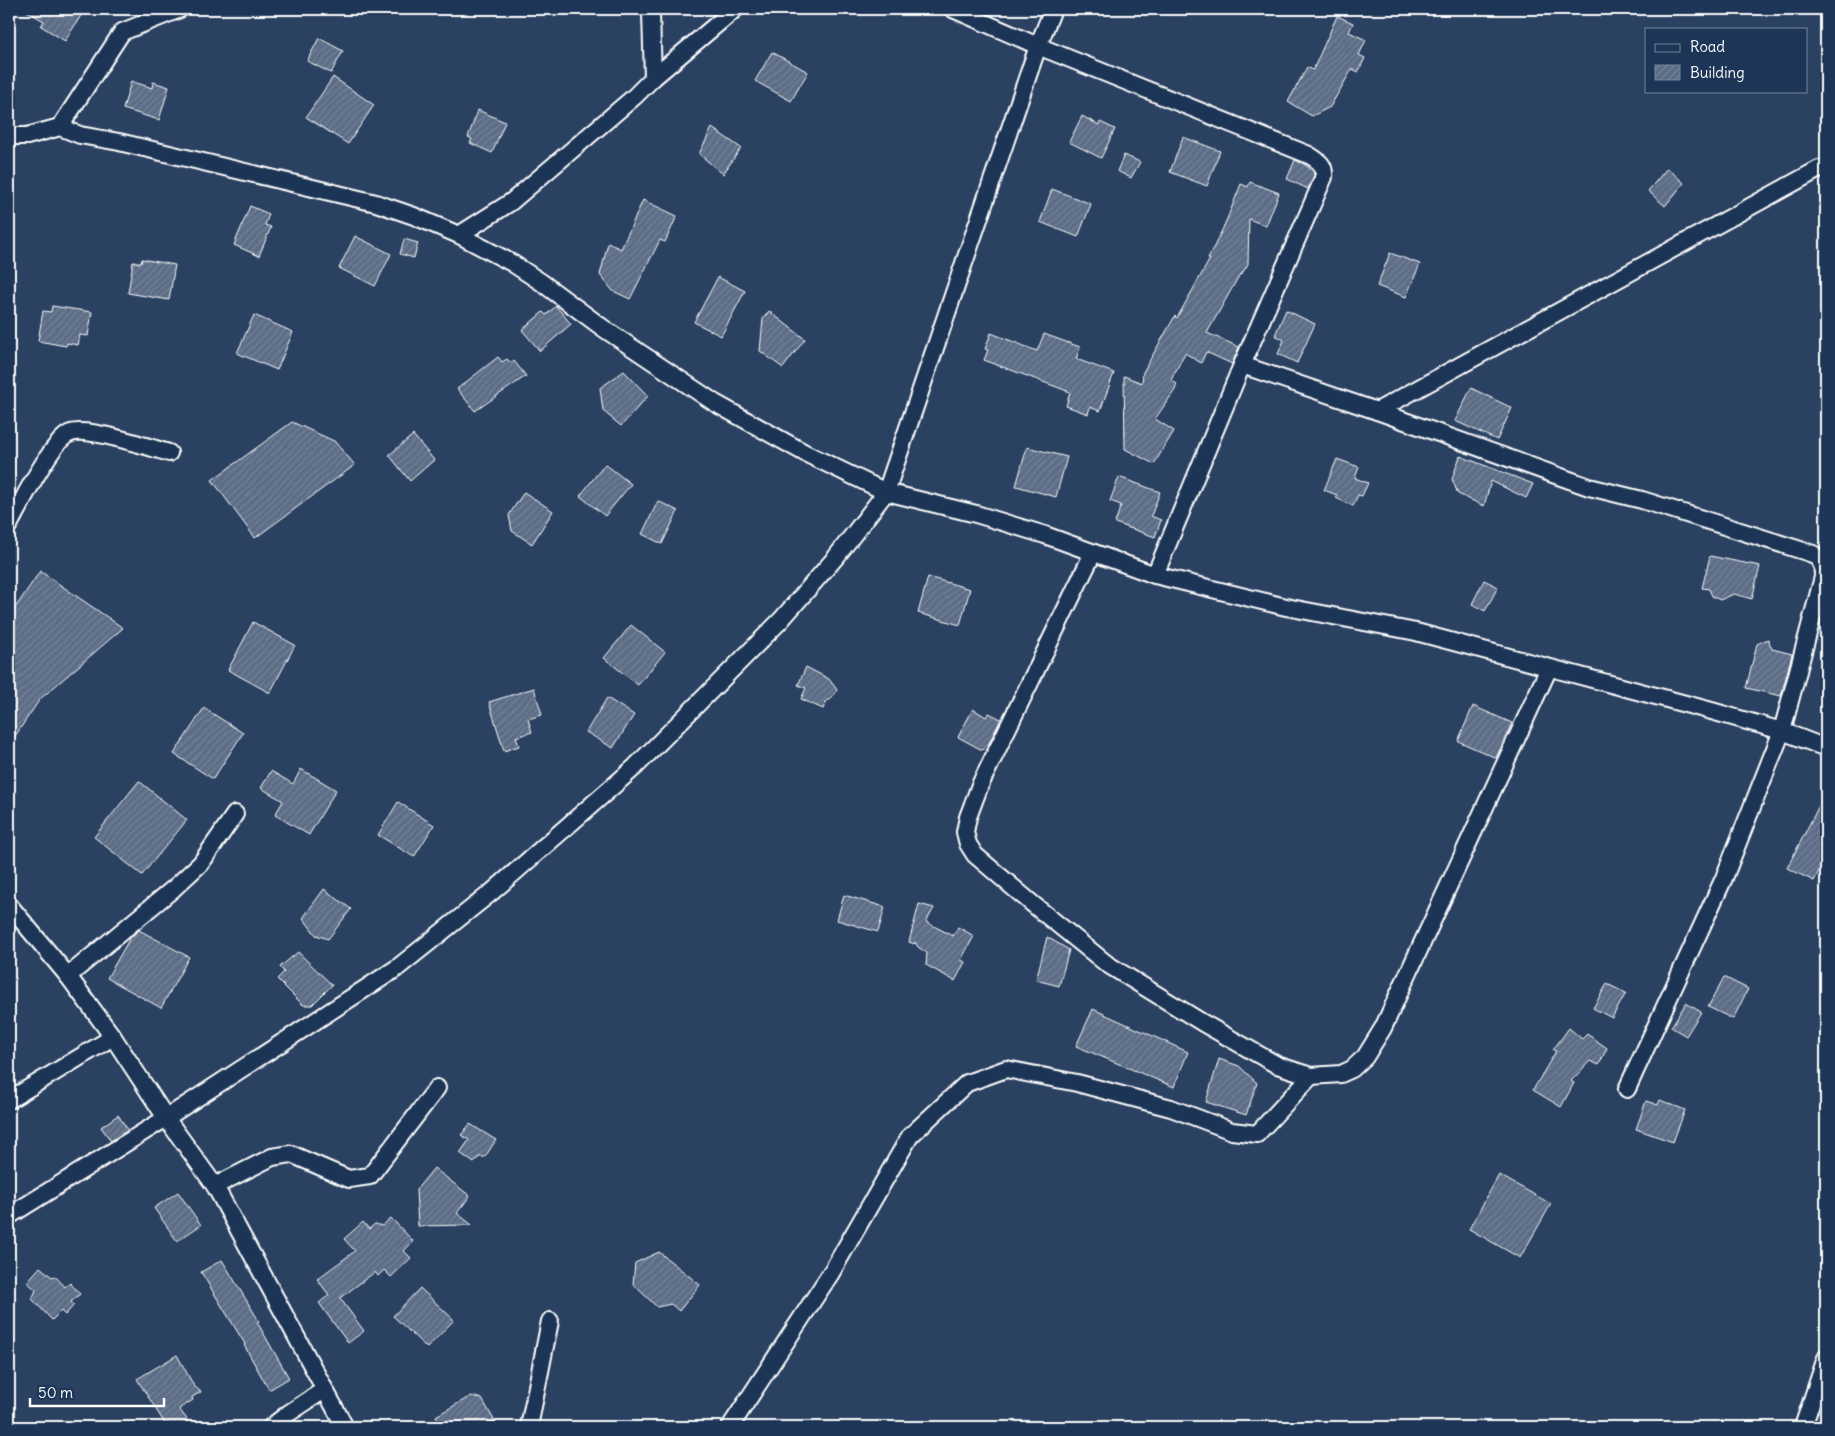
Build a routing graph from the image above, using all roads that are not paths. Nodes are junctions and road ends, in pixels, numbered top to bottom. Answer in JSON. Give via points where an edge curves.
{"nodes":[{"id":1,"x":180,"y":9,"type":"edge"},
{"id":2,"x":735,"y":9,"type":"edge"},
{"id":3,"x":953,"y":9,"type":"edge"},
{"id":4,"x":1053,"y":9,"type":"edge"},
{"id":5,"x":651,"y":14,"type":"dead end"},
{"id":6,"x":1038,"y":46,"type":"junction"},
{"id":7,"x":652,"y":78,"type":"junction"},
{"id":8,"x":60,"y":127,"type":"junction"},
{"id":9,"x":9,"y":136,"type":"edge"},
{"id":10,"x":1819,"y":169,"type":"dead end"},
{"id":11,"x":459,"y":235,"type":"junction"},
{"id":12,"x":1242,"y":366,"type":"junction"},
{"id":13,"x":1377,"y":412,"type":"junction"},
{"id":14,"x":169,"y":453,"type":"dead end"},
{"id":15,"x":886,"y":492,"type":"junction"},
{"id":16,"x":9,"y":525,"type":"edge"},
{"id":17,"x":1093,"y":553,"type":"junction"},
{"id":18,"x":1155,"y":574,"type":"junction"},
{"id":19,"x":1549,"y":668,"type":"junction"},
{"id":20,"x":1782,"y":731,"type":"junction"},
{"id":21,"x":1826,"y":748,"type":"edge"},
{"id":22,"x":235,"y":814,"type":"dead end"},
{"id":23,"x":9,"y":905,"type":"edge"},
{"id":24,"x":68,"y":976,"type":"junction"},
{"id":25,"x":113,"y":1037,"type":"junction"},
{"id":26,"x":1312,"y":1076,"type":"junction"},
{"id":27,"x":437,"y":1088,"type":"dead end"},
{"id":28,"x":1627,"y":1089,"type":"dead end"},
{"id":29,"x":9,"y":1100,"type":"edge"},
{"id":30,"x":166,"y":1118,"type":"junction"},
{"id":31,"x":216,"y":1186,"type":"junction"},
{"id":32,"x":9,"y":1216,"type":"edge"},
{"id":33,"x":550,"y":1321,"type":"dead end"},
{"id":34,"x":1826,"y":1358,"type":"edge"},
{"id":35,"x":324,"y":1390,"type":"junction"},
{"id":36,"x":271,"y":1427,"type":"edge"},
{"id":37,"x":345,"y":1427,"type":"edge"},
{"id":38,"x":529,"y":1427,"type":"edge"},
{"id":39,"x":730,"y":1427,"type":"edge"},
{"id":40,"x":1803,"y":1427,"type":"edge"}],
"edges":[{"from":1,"to":8,"type":"street","via":[[122,32]]},
{"from":2,"to":7,"type":"street"},
{"from":3,"to":6,"type":"street"},
{"from":4,"to":6,"type":"street"},
{"from":5,"to":7,"type":"street"},
{"from":6,"to":12,"type":"street","via":[[1309,155],[1322,164],[1324,177]]},
{"from":6,"to":15,"type":"street"},
{"from":7,"to":11,"type":"street","via":[[511,202]]},
{"from":8,"to":9,"type":"street","via":[[27,136]]},
{"from":8,"to":11,"type":"street","via":[[80,135],[376,203]]},
{"from":10,"to":13,"type":"street"},
{"from":11,"to":15,"type":"street","via":[[534,277],[715,403],[805,453]]},
{"from":12,"to":13,"type":"street"},
{"from":12,"to":18,"type":"street"},
{"from":13,"to":20,"type":"street","via":[[1589,487],[1813,554],[1823,566],[1824,577]]},
{"from":14,"to":16,"type":"street","via":[[92,432],[70,433],[51,453]]},
{"from":15,"to":17,"type":"street","via":[[976,514]]},
{"from":15,"to":30,"type":"street","via":[[836,557],[781,620],[635,767],[492,892],[397,968]]},
{"from":17,"to":18,"type":"street"},
{"from":17,"to":26,"type":"street","via":[[980,785],[968,817],[965,832],[968,844],[975,855],[1106,964],[1277,1065]]},
{"from":18,"to":19,"type":"street","via":[[1286,607],[1416,632]]},
{"from":19,"to":20,"type":"street"},
{"from":19,"to":26,"type":"street","via":[[1383,1028],[1365,1056],[1352,1069],[1341,1074]]},
{"from":20,"to":21,"type":"street"},
{"from":20,"to":28,"type":"street","via":[[1724,878]]},
{"from":22,"to":24,"type":"street","via":[[201,863]]},
{"from":23,"to":24,"type":"street"},
{"from":24,"to":25,"type":"street"},
{"from":25,"to":29,"type":"street"},
{"from":25,"to":30,"type":"street"},
{"from":26,"to":39,"type":"street","via":[[1257,1134],[1232,1131],[1171,1108],[1077,1083],[1006,1069],[967,1083],[910,1136],[831,1273]]},
{"from":27,"to":31,"type":"street","via":[[370,1176],[349,1179],[291,1154],[272,1157]]},
{"from":30,"to":31,"type":"street"},
{"from":30,"to":32,"type":"street"},
{"from":31,"to":35,"type":"street"},
{"from":33,"to":38,"type":"street"},
{"from":34,"to":40,"type":"street"},
{"from":35,"to":36,"type":"street"},
{"from":35,"to":37,"type":"street"}]}
